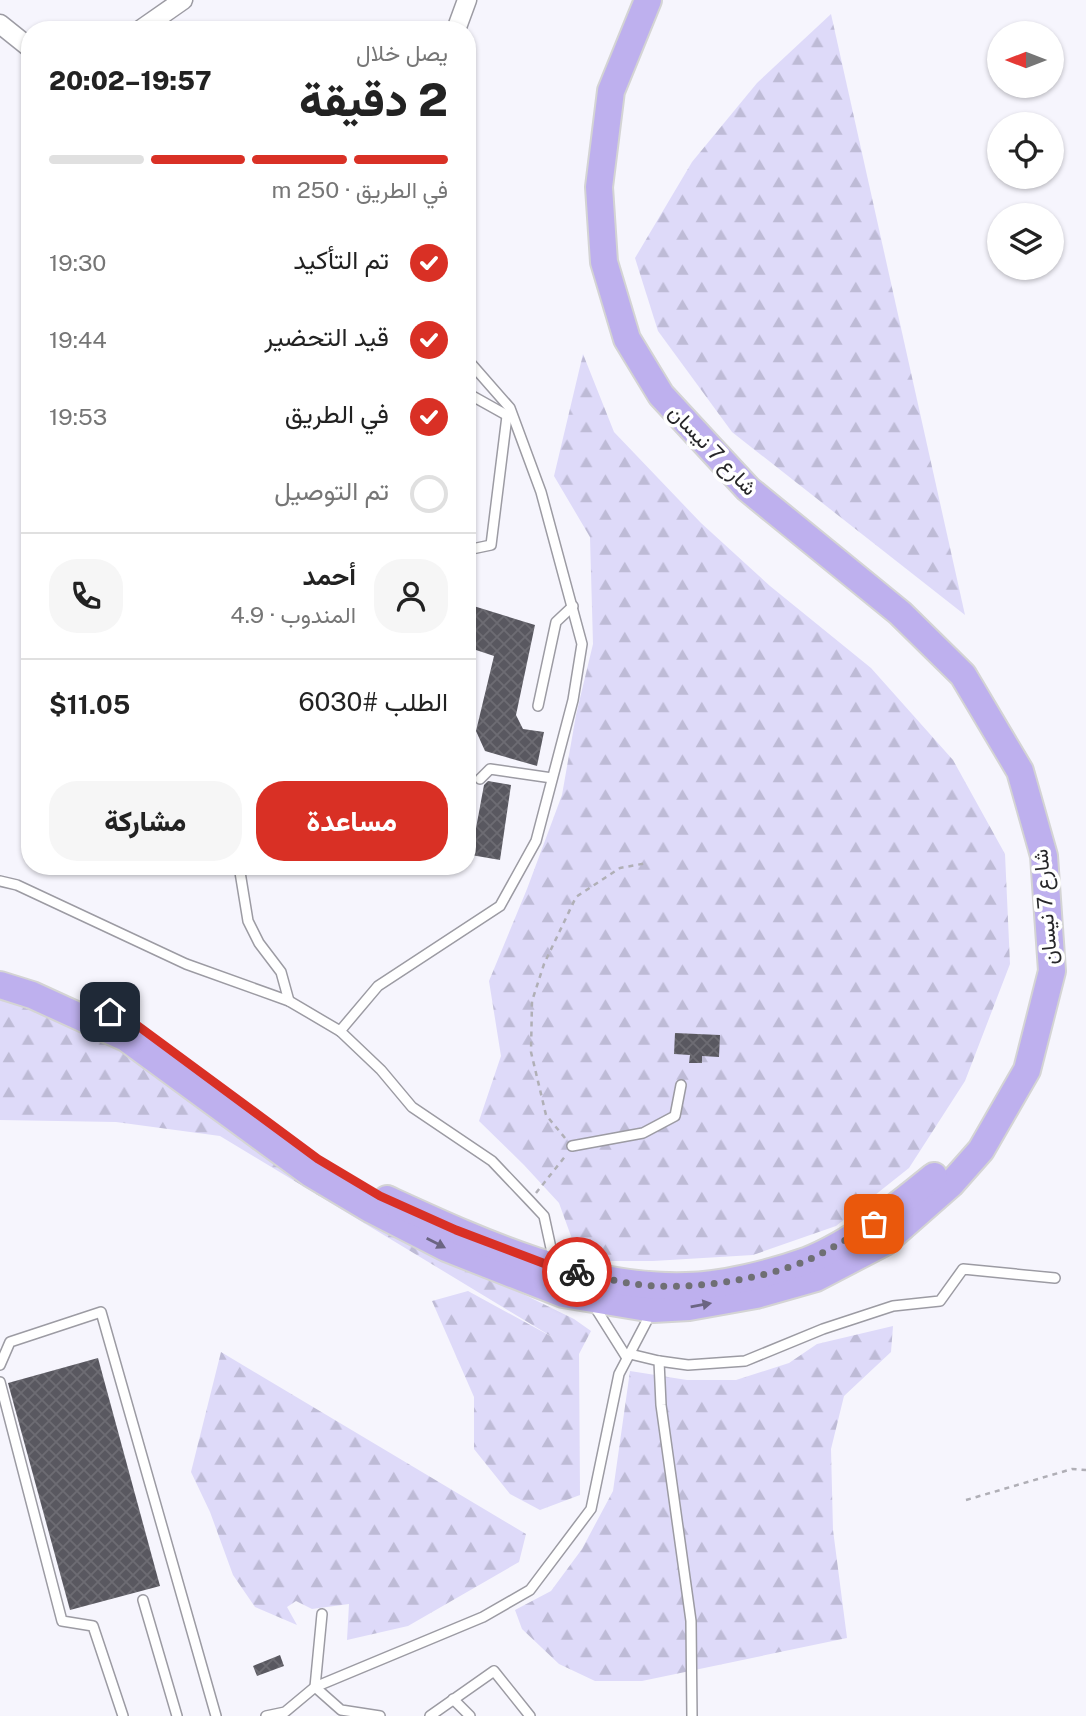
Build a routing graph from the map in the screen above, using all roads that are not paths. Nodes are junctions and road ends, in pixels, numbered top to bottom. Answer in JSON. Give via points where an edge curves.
{"nodes":[{"id":1,"x":183,"y":0,"type":"edge"},
{"id":2,"x":467,"y":0,"type":"edge"},
{"id":3,"x":630,"y":0,"type":"edge"},
{"id":4,"x":648,"y":0,"type":"edge"},
{"id":5,"x":153,"y":21,"type":"edge"},
{"id":6,"x":459,"y":21,"type":"edge"},
{"id":7,"x":0,"y":24,"type":"edge"},
{"id":8,"x":21,"y":41,"type":"edge"},
{"id":9,"x":476,"y":369,"type":"edge"},
{"id":10,"x":476,"y":398,"type":"edge"},
{"id":11,"x":511,"y":418,"type":"junction"},
{"id":12,"x":476,"y":548,"type":"edge"},
{"id":13,"x":572,"y":606,"type":"junction"},
{"id":14,"x":538,"y":706,"type":"dead end"},
{"id":15,"x":552,"y":778,"type":"junction"},
{"id":16,"x":480,"y":779,"type":"dead end"},
{"id":17,"x":240,"y":875,"type":"edge"},
{"id":18,"x":0,"y":881,"type":"edge"},
{"id":19,"x":0,"y":968,"type":"edge"},
{"id":20,"x":0,"y":985,"type":"edge"},
{"id":21,"x":289,"y":1001,"type":"junction"},
{"id":22,"x":340,"y":1031,"type":"junction"},
{"id":23,"x":681,"y":1085,"type":"dead end"},
{"id":24,"x":572,"y":1146,"type":"road end"},
{"id":25,"x":556,"y":1268,"type":"junction"},
{"id":26,"x":1055,"y":1278,"type":"dead end"},
{"id":27,"x":563,"y":1294,"type":"junction"},
{"id":28,"x":589,"y":1298,"type":"junction"},
{"id":29,"x":653,"y":1309,"type":"junction"},
{"id":30,"x":628,"y":1356,"type":"junction"},
{"id":31,"x":659,"y":1362,"type":"junction"},
{"id":32,"x":0,"y":1365,"type":"edge"},
{"id":33,"x":0,"y":1382,"type":"edge"},
{"id":34,"x":143,"y":1600,"type":"dead end"},
{"id":35,"x":322,"y":1614,"type":"dead end"},
{"id":36,"x":315,"y":1687,"type":"junction"},
{"id":37,"x":453,"y":1699,"type":"junction"},
{"id":38,"x":286,"y":1714,"type":"edge"},
{"id":39,"x":123,"y":1716,"type":"edge"},
{"id":40,"x":177,"y":1716,"type":"edge"},
{"id":41,"x":216,"y":1716,"type":"edge"},
{"id":42,"x":266,"y":1716,"type":"edge"},
{"id":43,"x":380,"y":1716,"type":"edge"},
{"id":44,"x":430,"y":1716,"type":"edge"},
{"id":45,"x":470,"y":1716,"type":"edge"},
{"id":46,"x":530,"y":1716,"type":"edge"},
{"id":47,"x":692,"y":1716,"type":"edge"}],
"edges":[{"from":1,"to":5,"type":"street"},
{"from":2,"to":6,"type":"street"},
{"from":3,"to":25,"type":"main road","name":"شارع 7 نيسان","via":[[595,87],[582,186],[587,265],[613,347],[648,405],[736,501],[890,625],[950,685],[1005,778],[1028,858],[1036,969],[1011,1064],[968,1140],[940,1172],[874,1224],[807,1260],[753,1276],[688,1286],[635,1284]]},
{"from":29,"to":4,"type":"main road","name":"شارع 7 نيسان","one_way":true,"via":[[756,1295],[816,1278],[885,1242],[951,1184],[981,1150],[1027,1070],[1052,971],[1044,856],[1020,771],[963,675],[900,612],[748,489],[661,395],[627,340],[604,262],[599,187],[611,91]]},
{"from":7,"to":8,"type":"street"},
{"from":9,"to":11,"type":"lane","via":[[510,408]]},
{"from":10,"to":11,"type":"lane"},
{"from":11,"to":12,"type":"lane","via":[[491,545]]},
{"from":11,"to":13,"type":"lane","via":[[541,492]]},
{"from":13,"to":14,"type":"lane","via":[[556,622]]},
{"from":13,"to":15,"type":"lane","via":[[582,644]]},
{"from":15,"to":16,"type":"lane","via":[[490,769]]},
{"from":15,"to":22,"type":"lane","via":[[536,842],[500,906],[378,986]]},
{"from":17,"to":21,"type":"lane","via":[[248,921],[281,972]]},
{"from":18,"to":21,"type":"lane","via":[[186,964]]},
{"from":19,"to":25,"type":"main road","name":"شارع 7 نيسان","via":[[37,979],[134,1023],[318,1159],[380,1196]]},
{"from":20,"to":27,"type":"main road","name":"شارع 7 نيسان","one_way":true,"via":[[126,1038],[310,1173],[372,1210],[446,1248]]},
{"from":21,"to":22,"type":"lane"},
{"from":22,"to":25,"type":"lane","via":[[412,1107],[492,1161],[544,1216]]},
{"from":23,"to":24,"type":"lane","via":[[675,1116],[643,1133]]},
{"from":25,"to":27,"type":"lane"},
{"from":26,"to":31,"type":"lane","via":[[962,1269],[940,1301],[893,1306],[745,1361]]},
{"from":27,"to":28,"type":"main road","name":"شارع 7 نيسان"},
{"from":28,"to":29,"type":"main road","name":"شارع 7 نيسان"},
{"from":28,"to":30,"type":"lane"},
{"from":29,"to":30,"type":"lane"},
{"from":30,"to":31,"type":"lane"},
{"from":30,"to":36,"type":"lane","via":[[619,1374],[591,1509],[530,1590],[484,1617]]},
{"from":31,"to":47,"type":"lane","via":[[691,1621]]},
{"from":32,"to":41,"type":"lane","via":[[10,1342],[102,1312]]},
{"from":33,"to":39,"type":"lane","via":[[62,1621],[93,1626]]},
{"from":34,"to":40,"type":"lane"},
{"from":35,"to":36,"type":"lane"},
{"from":36,"to":38,"type":"lane"},
{"from":36,"to":43,"type":"lane","via":[[341,1710]]},
{"from":37,"to":44,"type":"lane"},
{"from":37,"to":45,"type":"lane"},
{"from":37,"to":46,"type":"lane","via":[[494,1671]]},
{"from":38,"to":42,"type":"lane"}]}
